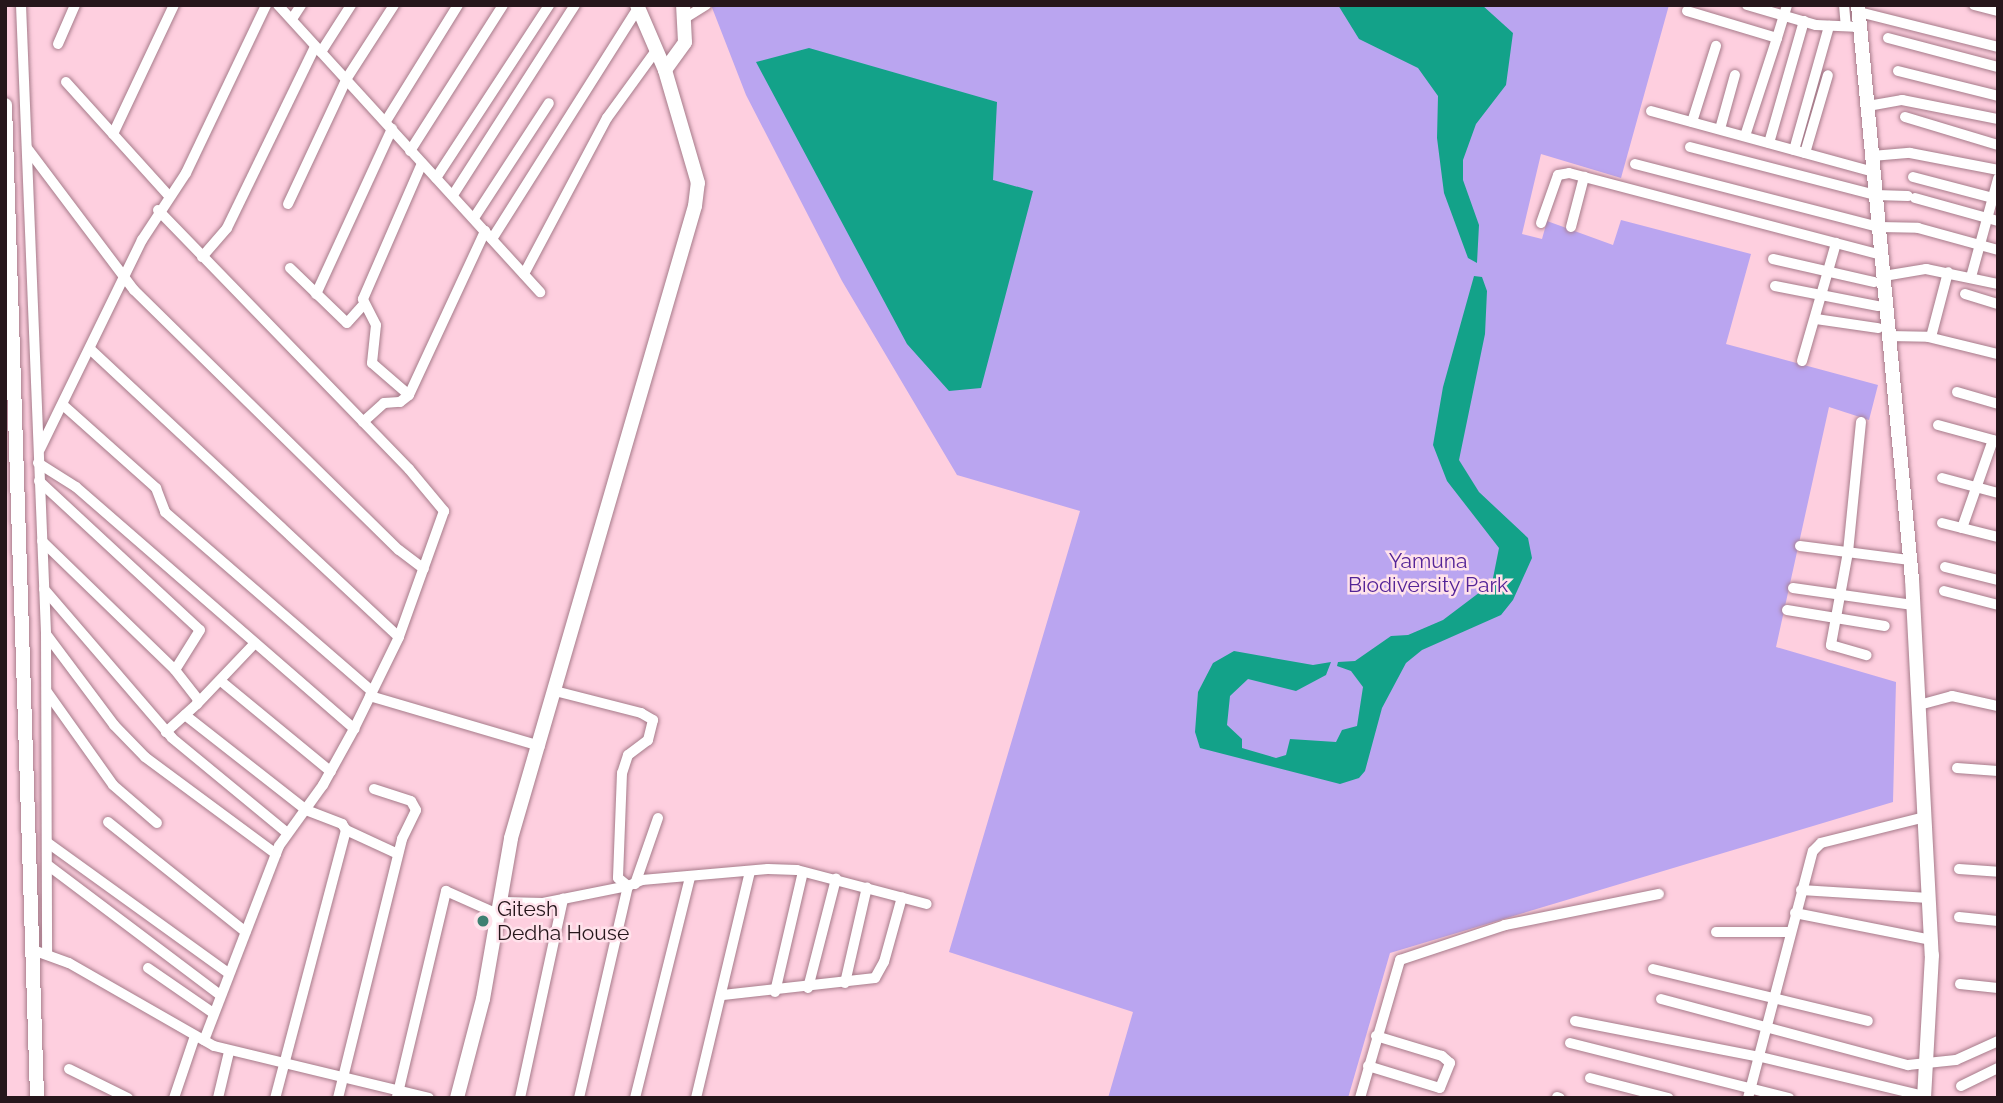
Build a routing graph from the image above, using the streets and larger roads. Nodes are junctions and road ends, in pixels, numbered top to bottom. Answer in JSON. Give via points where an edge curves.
{"nodes":[{"id":1,"x":21,"y":5,"type":"edge"},
{"id":2,"x":75,"y":5,"type":"edge"},
{"id":3,"x":174,"y":5,"type":"edge"},
{"id":4,"x":266,"y":5,"type":"edge"},
{"id":5,"x":278,"y":5,"type":"edge"},
{"id":6,"x":301,"y":5,"type":"edge"},
{"id":7,"x":351,"y":5,"type":"edge"},
{"id":8,"x":394,"y":5,"type":"edge"},
{"id":9,"x":458,"y":5,"type":"edge"},
{"id":10,"x":503,"y":5,"type":"edge"},
{"id":11,"x":549,"y":5,"type":"edge"},
{"id":12,"x":575,"y":5,"type":"edge"},
{"id":13,"x":706,"y":5,"type":"edge"},
{"id":14,"x":1747,"y":5,"type":"edge"},
{"id":15,"x":1787,"y":5,"type":"edge"},
{"id":16,"x":1844,"y":5,"type":"edge"},
{"id":17,"x":1974,"y":5,"type":"edge"},
{"id":18,"x":637,"y":6,"type":"edge"},
{"id":19,"x":1687,"y":11,"type":"dead end"},
{"id":20,"x":1998,"y":11,"type":"edge"},
{"id":21,"x":684,"y":12,"type":"edge"},
{"id":22,"x":1783,"y":16,"type":"junction"},
{"id":23,"x":1856,"y":18,"type":"edge"},
{"id":24,"x":292,"y":19,"type":"junction"},
{"id":25,"x":1804,"y":21,"type":"junction"},
{"id":26,"x":1829,"y":26,"type":"junction"},
{"id":27,"x":1777,"y":38,"type":"junction"},
{"id":28,"x":1888,"y":38,"type":"dead end"},
{"id":29,"x":58,"y":44,"type":"dead end"},
{"id":30,"x":1716,"y":46,"type":"dead end"},
{"id":31,"x":1998,"y":47,"type":"edge"},
{"id":32,"x":318,"y":50,"type":"junction"},
{"id":33,"x":655,"y":52,"type":"junction"},
{"id":34,"x":1998,"y":67,"type":"edge"},
{"id":35,"x":665,"y":71,"type":"junction"},
{"id":36,"x":1898,"y":71,"type":"dead end"},
{"id":37,"x":1735,"y":75,"type":"dead end"},
{"id":38,"x":1828,"y":75,"type":"dead end"},
{"id":39,"x":347,"y":79,"type":"junction"},
{"id":40,"x":66,"y":82,"type":"dead end"},
{"id":41,"x":1998,"y":96,"type":"edge"},
{"id":42,"x":550,"y":103,"type":"dead end"},
{"id":43,"x":5,"y":105,"type":"edge"},
{"id":44,"x":1868,"y":106,"type":"junction"},
{"id":45,"x":1651,"y":111,"type":"dead end"},
{"id":46,"x":1905,"y":117,"type":"dead end"},
{"id":47,"x":1998,"y":119,"type":"edge"},
{"id":48,"x":1692,"y":122,"type":"junction"},
{"id":49,"x":389,"y":125,"type":"junction"},
{"id":50,"x":1720,"y":130,"type":"junction"},
{"id":51,"x":113,"y":134,"type":"junction"},
{"id":52,"x":1745,"y":136,"type":"junction"},
{"id":53,"x":1769,"y":143,"type":"junction"},
{"id":54,"x":1998,"y":145,"type":"edge"},
{"id":55,"x":1690,"y":147,"type":"dead end"},
{"id":56,"x":26,"y":148,"type":"junction"},
{"id":57,"x":1794,"y":150,"type":"junction"},
{"id":58,"x":410,"y":151,"type":"junction"},
{"id":59,"x":1805,"y":153,"type":"junction"},
{"id":60,"x":1872,"y":156,"type":"junction"},
{"id":61,"x":422,"y":163,"type":"junction"},
{"id":62,"x":1635,"y":164,"type":"dead end"},
{"id":63,"x":1998,"y":170,"type":"edge"},
{"id":64,"x":1874,"y":172,"type":"junction"},
{"id":65,"x":1584,"y":177,"type":"junction"},
{"id":66,"x":1913,"y":177,"type":"dead end"},
{"id":67,"x":436,"y":178,"type":"junction"},
{"id":68,"x":1998,"y":178,"type":"edge"},
{"id":69,"x":169,"y":195,"type":"junction"},
{"id":70,"x":453,"y":195,"type":"junction"},
{"id":71,"x":1876,"y":195,"type":"junction"},
{"id":72,"x":1995,"y":198,"type":"edge"},
{"id":73,"x":288,"y":204,"type":"dead end"},
{"id":74,"x":158,"y":210,"type":"junction"},
{"id":75,"x":474,"y":218,"type":"junction"},
{"id":76,"x":1993,"y":219,"type":"edge"},
{"id":77,"x":1541,"y":223,"type":"dead end"},
{"id":78,"x":1571,"y":227,"type":"dead end"},
{"id":79,"x":1879,"y":227,"type":"junction"},
{"id":80,"x":489,"y":234,"type":"junction"},
{"id":81,"x":1836,"y":243,"type":"junction"},
{"id":82,"x":1980,"y":245,"type":"junction"},
{"id":83,"x":1998,"y":250,"type":"edge"},
{"id":84,"x":1882,"y":255,"type":"junction"},
{"id":85,"x":202,"y":257,"type":"junction"},
{"id":86,"x":1773,"y":259,"type":"dead end"},
{"id":87,"x":290,"y":268,"type":"dead end"},
{"id":88,"x":1948,"y":272,"type":"junction"},
{"id":89,"x":1829,"y":273,"type":"junction"},
{"id":90,"x":524,"y":274,"type":"junction"},
{"id":91,"x":125,"y":277,"type":"junction"},
{"id":92,"x":1971,"y":277,"type":"junction"},
{"id":93,"x":1879,"y":279,"type":"junction"},
{"id":94,"x":1998,"y":284,"type":"edge"},
{"id":95,"x":1775,"y":286,"type":"dead end"},
{"id":96,"x":540,"y":292,"type":"dead end"},
{"id":97,"x":317,"y":294,"type":"junction"},
{"id":98,"x":1965,"y":294,"type":"dead end"},
{"id":99,"x":1822,"y":297,"type":"junction"},
{"id":100,"x":1998,"y":304,"type":"edge"},
{"id":101,"x":363,"y":305,"type":"junction"},
{"id":102,"x":1878,"y":306,"type":"dead end"},
{"id":103,"x":1816,"y":319,"type":"junction"},
{"id":104,"x":1883,"y":332,"type":"junction"},
{"id":105,"x":1928,"y":337,"type":"junction"},
{"id":106,"x":90,"y":349,"type":"junction"},
{"id":107,"x":1998,"y":354,"type":"edge"},
{"id":108,"x":1802,"y":361,"type":"dead end"},
{"id":109,"x":1956,"y":392,"type":"dead end"},
{"id":110,"x":409,"y":395,"type":"junction"},
{"id":111,"x":1998,"y":404,"type":"edge"},
{"id":112,"x":63,"y":405,"type":"junction"},
{"id":113,"x":363,"y":422,"type":"junction"},
{"id":114,"x":1861,"y":422,"type":"dead end"},
{"id":115,"x":1938,"y":425,"type":"dead end"},
{"id":116,"x":1996,"y":441,"type":"edge"},
{"id":117,"x":38,"y":458,"type":"junction"},
{"id":118,"x":1942,"y":478,"type":"dead end"},
{"id":119,"x":39,"y":481,"type":"junction"},
{"id":120,"x":1979,"y":488,"type":"junction"},
{"id":121,"x":1998,"y":493,"type":"edge"},
{"id":122,"x":1942,"y":523,"type":"dead end"},
{"id":123,"x":1962,"y":528,"type":"junction"},
{"id":124,"x":1998,"y":537,"type":"edge"},
{"id":125,"x":42,"y":541,"type":"junction"},
{"id":126,"x":1801,"y":546,"type":"dead end"},
{"id":127,"x":1848,"y":552,"type":"junction"},
{"id":128,"x":1910,"y":560,"type":"junction"},
{"id":129,"x":1945,"y":567,"type":"dead end"},
{"id":130,"x":424,"y":569,"type":"junction"},
{"id":131,"x":1998,"y":580,"type":"edge"},
{"id":132,"x":1793,"y":588,"type":"dead end"},
{"id":133,"x":44,"y":589,"type":"junction"},
{"id":134,"x":1944,"y":591,"type":"dead end"},
{"id":135,"x":1840,"y":596,"type":"junction"},
{"id":136,"x":1998,"y":605,"type":"edge"},
{"id":137,"x":1913,"y":606,"type":"junction"},
{"id":138,"x":1787,"y":610,"type":"dead end"},
{"id":139,"x":1836,"y":619,"type":"junction"},
{"id":140,"x":1885,"y":626,"type":"dead end"},
{"id":141,"x":46,"y":634,"type":"junction"},
{"id":142,"x":399,"y":637,"type":"junction"},
{"id":143,"x":254,"y":643,"type":"junction"},
{"id":144,"x":1867,"y":655,"type":"dead end"},
{"id":145,"x":175,"y":670,"type":"junction"},
{"id":146,"x":222,"y":681,"type":"junction"},
{"id":147,"x":555,"y":691,"type":"junction"},
{"id":148,"x":47,"y":692,"type":"junction"},
{"id":149,"x":371,"y":693,"type":"junction"},
{"id":150,"x":197,"y":704,"type":"junction"},
{"id":151,"x":1919,"y":705,"type":"junction"},
{"id":152,"x":1998,"y":706,"type":"edge"},
{"id":153,"x":185,"y":715,"type":"junction"},
{"id":154,"x":354,"y":729,"type":"junction"},
{"id":155,"x":166,"y":732,"type":"junction"},
{"id":156,"x":540,"y":746,"type":"junction"},
{"id":157,"x":1957,"y":768,"type":"dead end"},
{"id":158,"x":1998,"y":771,"type":"edge"},
{"id":159,"x":331,"y":772,"type":"junction"},
{"id":160,"x":374,"y":789,"type":"dead end"},
{"id":161,"x":306,"y":810,"type":"junction"},
{"id":162,"x":1924,"y":817,"type":"junction"},
{"id":163,"x":658,"y":818,"type":"dead end"},
{"id":164,"x":108,"y":822,"type":"dead end"},
{"id":165,"x":157,"y":823,"type":"dead end"},
{"id":166,"x":346,"y":830,"type":"junction"},
{"id":167,"x":286,"y":832,"type":"junction"},
{"id":168,"x":48,"y":843,"type":"junction"},
{"id":169,"x":276,"y":854,"type":"junction"},
{"id":170,"x":398,"y":854,"type":"junction"},
{"id":171,"x":49,"y":866,"type":"junction"},
{"id":172,"x":1959,"y":869,"type":"dead end"},
{"id":173,"x":750,"y":872,"type":"junction"},
{"id":174,"x":803,"y":872,"type":"junction"},
{"id":175,"x":1998,"y":872,"type":"edge"},
{"id":176,"x":690,"y":877,"type":"junction"},
{"id":177,"x":836,"y":879,"type":"junction"},
{"id":178,"x":631,"y":885,"type":"junction"},
{"id":179,"x":867,"y":887,"type":"junction"},
{"id":180,"x":1801,"y":890,"type":"junction"},
{"id":181,"x":1659,"y":894,"type":"dead end"},
{"id":182,"x":902,"y":897,"type":"junction"},
{"id":183,"x":1929,"y":898,"type":"junction"},
{"id":184,"x":563,"y":899,"type":"junction"},
{"id":185,"x":927,"y":904,"type":"dead end"},
{"id":186,"x":501,"y":908,"type":"junction"},
{"id":187,"x":1795,"y":913,"type":"junction"},
{"id":188,"x":1959,"y":917,"type":"dead end"},
{"id":189,"x":1998,"y":921,"type":"edge"},
{"id":190,"x":246,"y":932,"type":"junction"},
{"id":191,"x":1716,"y":932,"type":"dead end"},
{"id":192,"x":1790,"y":932,"type":"junction"},
{"id":193,"x":1931,"y":940,"type":"junction"},
{"id":194,"x":40,"y":952,"type":"junction"},
{"id":195,"x":148,"y":968,"type":"dead end"},
{"id":196,"x":1653,"y":969,"type":"dead end"},
{"id":197,"x":227,"y":972,"type":"junction"},
{"id":198,"x":845,"y":983,"type":"junction"},
{"id":199,"x":1960,"y":984,"type":"dead end"},
{"id":200,"x":808,"y":988,"type":"junction"},
{"id":201,"x":1998,"y":988,"type":"edge"},
{"id":202,"x":775,"y":992,"type":"junction"},
{"id":203,"x":219,"y":994,"type":"junction"},
{"id":204,"x":723,"y":995,"type":"junction"},
{"id":205,"x":1661,"y":999,"type":"dead end"},
{"id":206,"x":1776,"y":999,"type":"junction"},
{"id":207,"x":213,"y":1013,"type":"junction"},
{"id":208,"x":1575,"y":1021,"type":"dead end"},
{"id":209,"x":1868,"y":1021,"type":"dead end"},
{"id":210,"x":1769,"y":1028,"type":"junction"},
{"id":211,"x":1376,"y":1036,"type":"junction"},
{"id":212,"x":199,"y":1038,"type":"junction"},
{"id":213,"x":1998,"y":1041,"type":"edge"},
{"id":214,"x":1570,"y":1043,"type":"dead end"},
{"id":215,"x":229,"y":1052,"type":"junction"},
{"id":216,"x":1761,"y":1057,"type":"junction"},
{"id":217,"x":285,"y":1064,"type":"junction"},
{"id":218,"x":1926,"y":1065,"type":"junction"},
{"id":219,"x":1368,"y":1066,"type":"junction"},
{"id":220,"x":1998,"y":1068,"type":"edge"},
{"id":221,"x":69,"y":1069,"type":"dead end"},
{"id":222,"x":1590,"y":1078,"type":"dead end"},
{"id":223,"x":342,"y":1080,"type":"junction"},
{"id":224,"x":1961,"y":1086,"type":"dead end"},
{"id":225,"x":1750,"y":1093,"type":"edge"},
{"id":226,"x":397,"y":1096,"type":"edge"},
{"id":227,"x":1924,"y":1097,"type":"edge"},
{"id":228,"x":37,"y":1098,"type":"edge"},
{"id":229,"x":128,"y":1098,"type":"edge"},
{"id":230,"x":174,"y":1098,"type":"edge"},
{"id":231,"x":218,"y":1098,"type":"edge"},
{"id":232,"x":275,"y":1098,"type":"edge"},
{"id":233,"x":338,"y":1098,"type":"edge"},
{"id":234,"x":429,"y":1098,"type":"edge"},
{"id":235,"x":457,"y":1098,"type":"edge"},
{"id":236,"x":520,"y":1098,"type":"edge"},
{"id":237,"x":579,"y":1098,"type":"edge"},
{"id":238,"x":635,"y":1098,"type":"edge"},
{"id":239,"x":696,"y":1098,"type":"edge"},
{"id":240,"x":1360,"y":1098,"type":"edge"},
{"id":241,"x":1668,"y":1098,"type":"edge"},
{"id":242,"x":1788,"y":1098,"type":"edge"}],
"edges":[{"from":1,"to":56,"type":"street"},
{"from":2,"to":29,"type":"street"},
{"from":3,"to":51,"type":"street"},
{"from":4,"to":69,"type":"street","via":[[186,173]]},
{"from":5,"to":24,"type":"street"},
{"from":6,"to":24,"type":"street"},
{"from":7,"to":32,"type":"street"},
{"from":8,"to":39,"type":"street"},
{"from":9,"to":49,"type":"street"},
{"from":10,"to":58,"type":"street"},
{"from":11,"to":67,"type":"street"},
{"from":12,"to":70,"type":"street"},
{"from":13,"to":21,"type":"street"},
{"from":14,"to":22,"type":"street"},
{"from":15,"to":22,"type":"street"},
{"from":16,"to":23,"type":"street"},
{"from":17,"to":20,"type":"street"},
{"from":18,"to":33,"type":"street"},
{"from":18,"to":80,"type":"street"},
{"from":19,"to":27,"type":"street"},
{"from":21,"to":35,"type":"street","via":[[685,42]]},
{"from":22,"to":25,"type":"street"},
{"from":22,"to":27,"type":"street"},
{"from":23,"to":26,"type":"street"},
{"from":23,"to":31,"type":"street"},
{"from":23,"to":44,"type":"street"},
{"from":24,"to":32,"type":"street"},
{"from":25,"to":26,"type":"street"},
{"from":25,"to":53,"type":"street"},
{"from":26,"to":57,"type":"street"},
{"from":27,"to":52,"type":"street"},
{"from":28,"to":34,"type":"street"},
{"from":30,"to":48,"type":"street"},
{"from":32,"to":39,"type":"street"},
{"from":32,"to":85,"type":"street","via":[[227,228]]},
{"from":33,"to":35,"type":"street"},
{"from":33,"to":90,"type":"street","via":[[607,118]]},
{"from":35,"to":147,"type":"street","via":[[698,183],[695,206]]},
{"from":36,"to":41,"type":"street"},
{"from":37,"to":50,"type":"street"},
{"from":38,"to":59,"type":"street"},
{"from":39,"to":49,"type":"street"},
{"from":39,"to":73,"type":"street"},
{"from":40,"to":51,"type":"street"},
{"from":42,"to":75,"type":"street"},
{"from":43,"to":194,"type":"street"},
{"from":44,"to":47,"type":"street","via":[[1901,100]]},
{"from":44,"to":60,"type":"street"},
{"from":45,"to":48,"type":"street"},
{"from":46,"to":54,"type":"street"},
{"from":48,"to":50,"type":"street"},
{"from":49,"to":58,"type":"street"},
{"from":49,"to":97,"type":"street"},
{"from":50,"to":52,"type":"street"},
{"from":51,"to":69,"type":"street"},
{"from":52,"to":53,"type":"street"},
{"from":53,"to":57,"type":"street"},
{"from":55,"to":71,"type":"street"},
{"from":56,"to":91,"type":"street"},
{"from":56,"to":117,"type":"street"},
{"from":57,"to":59,"type":"street"},
{"from":58,"to":61,"type":"street"},
{"from":59,"to":64,"type":"street"},
{"from":60,"to":63,"type":"street","via":[[1908,153]]},
{"from":60,"to":64,"type":"street"},
{"from":61,"to":67,"type":"street"},
{"from":61,"to":101,"type":"street"},
{"from":62,"to":79,"type":"street"},
{"from":64,"to":71,"type":"street"},
{"from":65,"to":77,"type":"street","via":[[1558,175]]},
{"from":65,"to":78,"type":"street"},
{"from":65,"to":81,"type":"street"},
{"from":66,"to":72,"type":"street"},
{"from":67,"to":70,"type":"street"},
{"from":68,"to":72,"type":"street"},
{"from":69,"to":74,"type":"street"},
{"from":70,"to":75,"type":"street"},
{"from":71,"to":76,"type":"street","via":[[1911,197]]},
{"from":71,"to":79,"type":"street"},
{"from":72,"to":76,"type":"street"},
{"from":74,"to":85,"type":"street"},
{"from":74,"to":91,"type":"street"},
{"from":75,"to":80,"type":"street"},
{"from":76,"to":82,"type":"street"},
{"from":79,"to":82,"type":"street","via":[[1916,228]]},
{"from":79,"to":84,"type":"street"},
{"from":80,"to":90,"type":"street"},
{"from":80,"to":110,"type":"street"},
{"from":81,"to":84,"type":"street"},
{"from":81,"to":89,"type":"street"},
{"from":82,"to":83,"type":"street"},
{"from":82,"to":92,"type":"street"},
{"from":84,"to":93,"type":"street"},
{"from":85,"to":113,"type":"street"},
{"from":86,"to":89,"type":"street"},
{"from":87,"to":97,"type":"street"},
{"from":88,"to":92,"type":"street"},
{"from":88,"to":93,"type":"street","via":[[1922,270]]},
{"from":88,"to":105,"type":"street"},
{"from":89,"to":93,"type":"street"},
{"from":89,"to":99,"type":"street"},
{"from":90,"to":96,"type":"street"},
{"from":91,"to":106,"type":"street"},
{"from":91,"to":130,"type":"street","via":[[389,541]]},
{"from":92,"to":94,"type":"street"},
{"from":93,"to":104,"type":"street"},
{"from":95,"to":99,"type":"street"},
{"from":97,"to":101,"type":"street","via":[[346,323]]},
{"from":98,"to":100,"type":"street"},
{"from":99,"to":102,"type":"street"},
{"from":99,"to":103,"type":"street"},
{"from":101,"to":110,"type":"street","via":[[376,325],[372,363]]},
{"from":103,"to":104,"type":"street"},
{"from":103,"to":108,"type":"street"},
{"from":104,"to":105,"type":"street"},
{"from":104,"to":128,"type":"street"},
{"from":105,"to":107,"type":"street"},
{"from":106,"to":112,"type":"street"},
{"from":106,"to":142,"type":"street"},
{"from":109,"to":111,"type":"street"},
{"from":110,"to":113,"type":"street","via":[[400,402],[384,403]]},
{"from":112,"to":117,"type":"street"},
{"from":112,"to":149,"type":"street","via":[[156,488],[165,512]]},
{"from":113,"to":130,"type":"street","via":[[441,503],[443,517]]},
{"from":114,"to":127,"type":"street"},
{"from":115,"to":116,"type":"street"},
{"from":116,"to":120,"type":"street"},
{"from":117,"to":119,"type":"street"},
{"from":117,"to":143,"type":"street"},
{"from":118,"to":120,"type":"street"},
{"from":119,"to":125,"type":"street"},
{"from":119,"to":145,"type":"street","via":[[72,516],[196,624],[201,635]]},
{"from":120,"to":121,"type":"street"},
{"from":120,"to":123,"type":"street"},
{"from":122,"to":123,"type":"street"},
{"from":123,"to":124,"type":"street"},
{"from":125,"to":133,"type":"street"},
{"from":125,"to":145,"type":"street"},
{"from":126,"to":127,"type":"street"},
{"from":127,"to":128,"type":"street"},
{"from":127,"to":135,"type":"street"},
{"from":128,"to":137,"type":"street"},
{"from":129,"to":131,"type":"street"},
{"from":130,"to":142,"type":"street"},
{"from":132,"to":135,"type":"street"},
{"from":133,"to":141,"type":"street"},
{"from":133,"to":155,"type":"street"},
{"from":134,"to":136,"type":"street"},
{"from":135,"to":137,"type":"street"},
{"from":135,"to":139,"type":"street"},
{"from":137,"to":151,"type":"street"},
{"from":138,"to":139,"type":"street"},
{"from":139,"to":140,"type":"street"},
{"from":139,"to":144,"type":"street","via":[[1832,647]]},
{"from":141,"to":148,"type":"street"},
{"from":141,"to":169,"type":"street","via":[[114,725],[145,757]]},
{"from":142,"to":149,"type":"street"},
{"from":143,"to":146,"type":"street"},
{"from":143,"to":154,"type":"street"},
{"from":145,"to":150,"type":"street","via":[[198,699]]},
{"from":146,"to":150,"type":"street"},
{"from":146,"to":159,"type":"street"},
{"from":147,"to":156,"type":"street"},
{"from":147,"to":178,"type":"street","via":[[653,720],[648,740],[628,755],[622,773],[618,878]]},
{"from":148,"to":165,"type":"street","via":[[113,785]]},
{"from":148,"to":168,"type":"street"},
{"from":149,"to":154,"type":"street"},
{"from":149,"to":156,"type":"street"},
{"from":150,"to":153,"type":"street"},
{"from":151,"to":152,"type":"street","via":[[1947,697]]},
{"from":151,"to":162,"type":"street"},
{"from":153,"to":155,"type":"street"},
{"from":153,"to":161,"type":"street"},
{"from":154,"to":159,"type":"street"},
{"from":155,"to":167,"type":"street"},
{"from":156,"to":186,"type":"street","via":[[511,838]]},
{"from":157,"to":158,"type":"street"},
{"from":159,"to":161,"type":"street"},
{"from":160,"to":170,"type":"street","via":[[415,804]]},
{"from":161,"to":166,"type":"street","via":[[342,824]]},
{"from":161,"to":167,"type":"street"},
{"from":162,"to":180,"type":"street","via":[[1821,843],[1811,855]]},
{"from":162,"to":183,"type":"street"},
{"from":163,"to":178,"type":"street"},
{"from":164,"to":190,"type":"street"},
{"from":166,"to":170,"type":"street"},
{"from":166,"to":217,"type":"street"},
{"from":167,"to":169,"type":"street"},
{"from":168,"to":171,"type":"street"},
{"from":168,"to":197,"type":"street"},
{"from":169,"to":190,"type":"street"},
{"from":170,"to":223,"type":"street"},
{"from":171,"to":194,"type":"street"},
{"from":171,"to":203,"type":"street"},
{"from":172,"to":175,"type":"street"},
{"from":173,"to":174,"type":"street"},
{"from":173,"to":176,"type":"street"},
{"from":173,"to":204,"type":"street"},
{"from":174,"to":177,"type":"street"},
{"from":174,"to":202,"type":"street"},
{"from":176,"to":178,"type":"street"},
{"from":176,"to":238,"type":"street"},
{"from":177,"to":179,"type":"street"},
{"from":177,"to":200,"type":"street"},
{"from":178,"to":184,"type":"street"},
{"from":178,"to":237,"type":"street"},
{"from":179,"to":182,"type":"street"},
{"from":179,"to":198,"type":"street"},
{"from":180,"to":183,"type":"street"},
{"from":180,"to":187,"type":"street"},
{"from":181,"to":211,"type":"street","via":[[1505,925],[1404,958],[1395,971]]},
{"from":182,"to":185,"type":"street"},
{"from":182,"to":198,"type":"street","via":[[879,975]]},
{"from":183,"to":193,"type":"street"},
{"from":184,"to":186,"type":"street"},
{"from":184,"to":236,"type":"street"},
{"from":186,"to":226,"type":"street","via":[[446,891]]},
{"from":186,"to":235,"type":"street"},
{"from":187,"to":192,"type":"street"},
{"from":187,"to":193,"type":"street"},
{"from":188,"to":189,"type":"street"},
{"from":190,"to":197,"type":"street"},
{"from":191,"to":192,"type":"street"},
{"from":192,"to":206,"type":"street"},
{"from":193,"to":218,"type":"street"},
{"from":194,"to":212,"type":"street"},
{"from":194,"to":228,"type":"street"},
{"from":195,"to":207,"type":"street"},
{"from":196,"to":206,"type":"street"},
{"from":197,"to":203,"type":"street"},
{"from":198,"to":200,"type":"street"},
{"from":199,"to":201,"type":"street"},
{"from":200,"to":202,"type":"street"},
{"from":202,"to":204,"type":"street"},
{"from":203,"to":207,"type":"street"},
{"from":204,"to":239,"type":"street"},
{"from":205,"to":210,"type":"street"},
{"from":206,"to":209,"type":"street"},
{"from":206,"to":210,"type":"street"},
{"from":207,"to":212,"type":"street"},
{"from":208,"to":216,"type":"street"},
{"from":210,"to":216,"type":"street"},
{"from":210,"to":218,"type":"street","via":[[1908,1065]]},
{"from":211,"to":219,"type":"street"},
{"from":211,"to":219,"type":"street","via":[[1449,1060],[1444,1084],[1435,1088]]},
{"from":212,"to":215,"type":"street"},
{"from":212,"to":230,"type":"street"},
{"from":213,"to":218,"type":"street","via":[[1958,1059]]},
{"from":214,"to":225,"type":"street"},
{"from":215,"to":217,"type":"street"},
{"from":215,"to":231,"type":"street"},
{"from":216,"to":225,"type":"street"},
{"from":216,"to":227,"type":"street"},
{"from":217,"to":223,"type":"street"},
{"from":217,"to":232,"type":"street"},
{"from":218,"to":227,"type":"street"},
{"from":219,"to":240,"type":"street"},
{"from":220,"to":224,"type":"street"},
{"from":221,"to":229,"type":"street"},
{"from":222,"to":241,"type":"street"},
{"from":223,"to":226,"type":"street"},
{"from":223,"to":233,"type":"street"},
{"from":225,"to":242,"type":"street"},
{"from":226,"to":234,"type":"street"}]}
